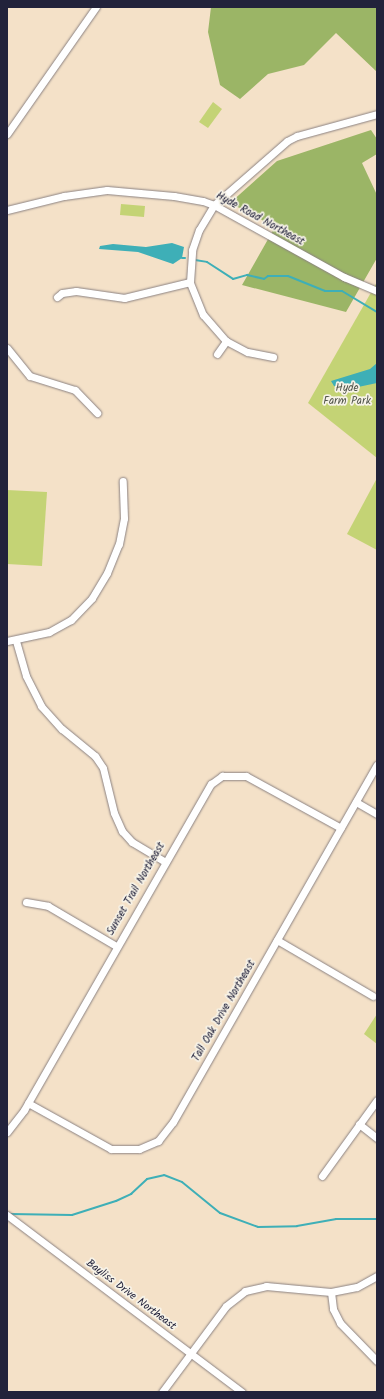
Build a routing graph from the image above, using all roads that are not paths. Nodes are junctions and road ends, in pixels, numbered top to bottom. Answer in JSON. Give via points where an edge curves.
{"nodes":[{"id":1,"x":96,"y":7,"type":"edge"},
{"id":2,"x":377,"y":114,"type":"edge"},
{"id":3,"x":7,"y":134,"type":"edge"},
{"id":4,"x":214,"y":205,"type":"junction"},
{"id":5,"x":7,"y":210,"type":"edge"},
{"id":6,"x":190,"y":282,"type":"junction"},
{"id":7,"x":377,"y":291,"type":"edge"},
{"id":8,"x":57,"y":297,"type":"dead end"},
{"id":9,"x":226,"y":341,"type":"junction"},
{"id":10,"x":7,"y":348,"type":"edge"},
{"id":11,"x":217,"y":354,"type":"dead end"},
{"id":12,"x":273,"y":357,"type":"dead end"},
{"id":13,"x":97,"y":413,"type":"dead end"},
{"id":14,"x":123,"y":481,"type":"dead end"},
{"id":15,"x":7,"y":641,"type":"edge"},
{"id":16,"x":16,"y":641,"type":"junction"},
{"id":17,"x":377,"y":765,"type":"edge"},
{"id":18,"x":356,"y":802,"type":"junction"},
{"id":19,"x":377,"y":814,"type":"edge"},
{"id":20,"x":341,"y":828,"type":"junction"},
{"id":21,"x":165,"y":862,"type":"junction"},
{"id":22,"x":26,"y":902,"type":"dead end"},
{"id":23,"x":277,"y":940,"type":"junction"},
{"id":24,"x":116,"y":946,"type":"junction"},
{"id":25,"x":373,"y":996,"type":"dead end"},
{"id":26,"x":377,"y":1100,"type":"edge"},
{"id":27,"x":28,"y":1103,"type":"junction"},
{"id":28,"x":359,"y":1124,"type":"junction"},
{"id":29,"x":7,"y":1132,"type":"edge"},
{"id":30,"x":377,"y":1138,"type":"edge"},
{"id":31,"x":322,"y":1176,"type":"dead end"},
{"id":32,"x":7,"y":1215,"type":"edge"},
{"id":33,"x":377,"y":1276,"type":"edge"},
{"id":34,"x":331,"y":1292,"type":"junction"},
{"id":35,"x":190,"y":1354,"type":"junction"},
{"id":36,"x":377,"y":1361,"type":"edge"},
{"id":37,"x":162,"y":1392,"type":"edge"},
{"id":38,"x":242,"y":1392,"type":"edge"}],
"edges":[{"from":1,"to":3,"type":"street"},
{"from":2,"to":4,"type":"street","via":[[287,141]]},
{"from":4,"to":5,"type":"street","name":"Hyde Road Northeast","via":[[174,196],[107,190],[64,196]]},
{"from":4,"to":6,"type":"street","via":[[194,241],[190,258]]},
{"from":4,"to":7,"type":"street","name":"Hyde Road Northeast","via":[[307,257]]},
{"from":6,"to":8,"type":"street","via":[[124,298],[76,291],[62,293]]},
{"from":6,"to":9,"type":"street","via":[[203,315]]},
{"from":9,"to":11,"type":"street"},
{"from":9,"to":12,"type":"street","via":[[252,354]]},
{"from":10,"to":13,"type":"street","via":[[30,376],[75,390]]},
{"from":14,"to":16,"type":"street","via":[[124,518],[119,544],[108,573],[92,598],[62,626]]},
{"from":15,"to":16,"type":"street"},
{"from":16,"to":21,"type":"street","via":[[26,676],[41,706],[58,725],[95,756],[103,768],[114,813],[122,831],[135,844]]},
{"from":17,"to":18,"type":"street","name":"Tall Oak Drive Northeast"},
{"from":18,"to":19,"type":"street"},
{"from":18,"to":20,"type":"street","name":"Tall Oak Drive Northeast"},
{"from":20,"to":21,"type":"street","name":"Sunset Trail Northeast","via":[[257,780],[237,774],[222,776],[206,790]]},
{"from":20,"to":23,"type":"street","name":"Tall Oak Drive Northeast"},
{"from":21,"to":24,"type":"street","name":"Sunset Trail Northeast"},
{"from":22,"to":24,"type":"street","via":[[48,906]]},
{"from":23,"to":25,"type":"street"},
{"from":23,"to":27,"type":"street","name":"Tall Oak Drive Northeast","via":[[173,1122],[165,1134],[152,1145],[131,1150],[104,1147]]},
{"from":24,"to":27,"type":"street","name":"Sunset Trail Northeast"},
{"from":26,"to":28,"type":"street"},
{"from":27,"to":29,"type":"street","name":"Sunset Trail Northeast"},
{"from":28,"to":30,"type":"street"},
{"from":28,"to":31,"type":"street"},
{"from":32,"to":35,"type":"street","name":"Bayliss Drive Northeast"},
{"from":33,"to":34,"type":"street","via":[[357,1286]]},
{"from":34,"to":35,"type":"street","via":[[266,1286],[245,1291],[226,1306]]},
{"from":34,"to":36,"type":"street","via":[[333,1309],[340,1323]]},
{"from":35,"to":37,"type":"street"},
{"from":35,"to":38,"type":"street","name":"Bayliss Drive Northeast"}]}
